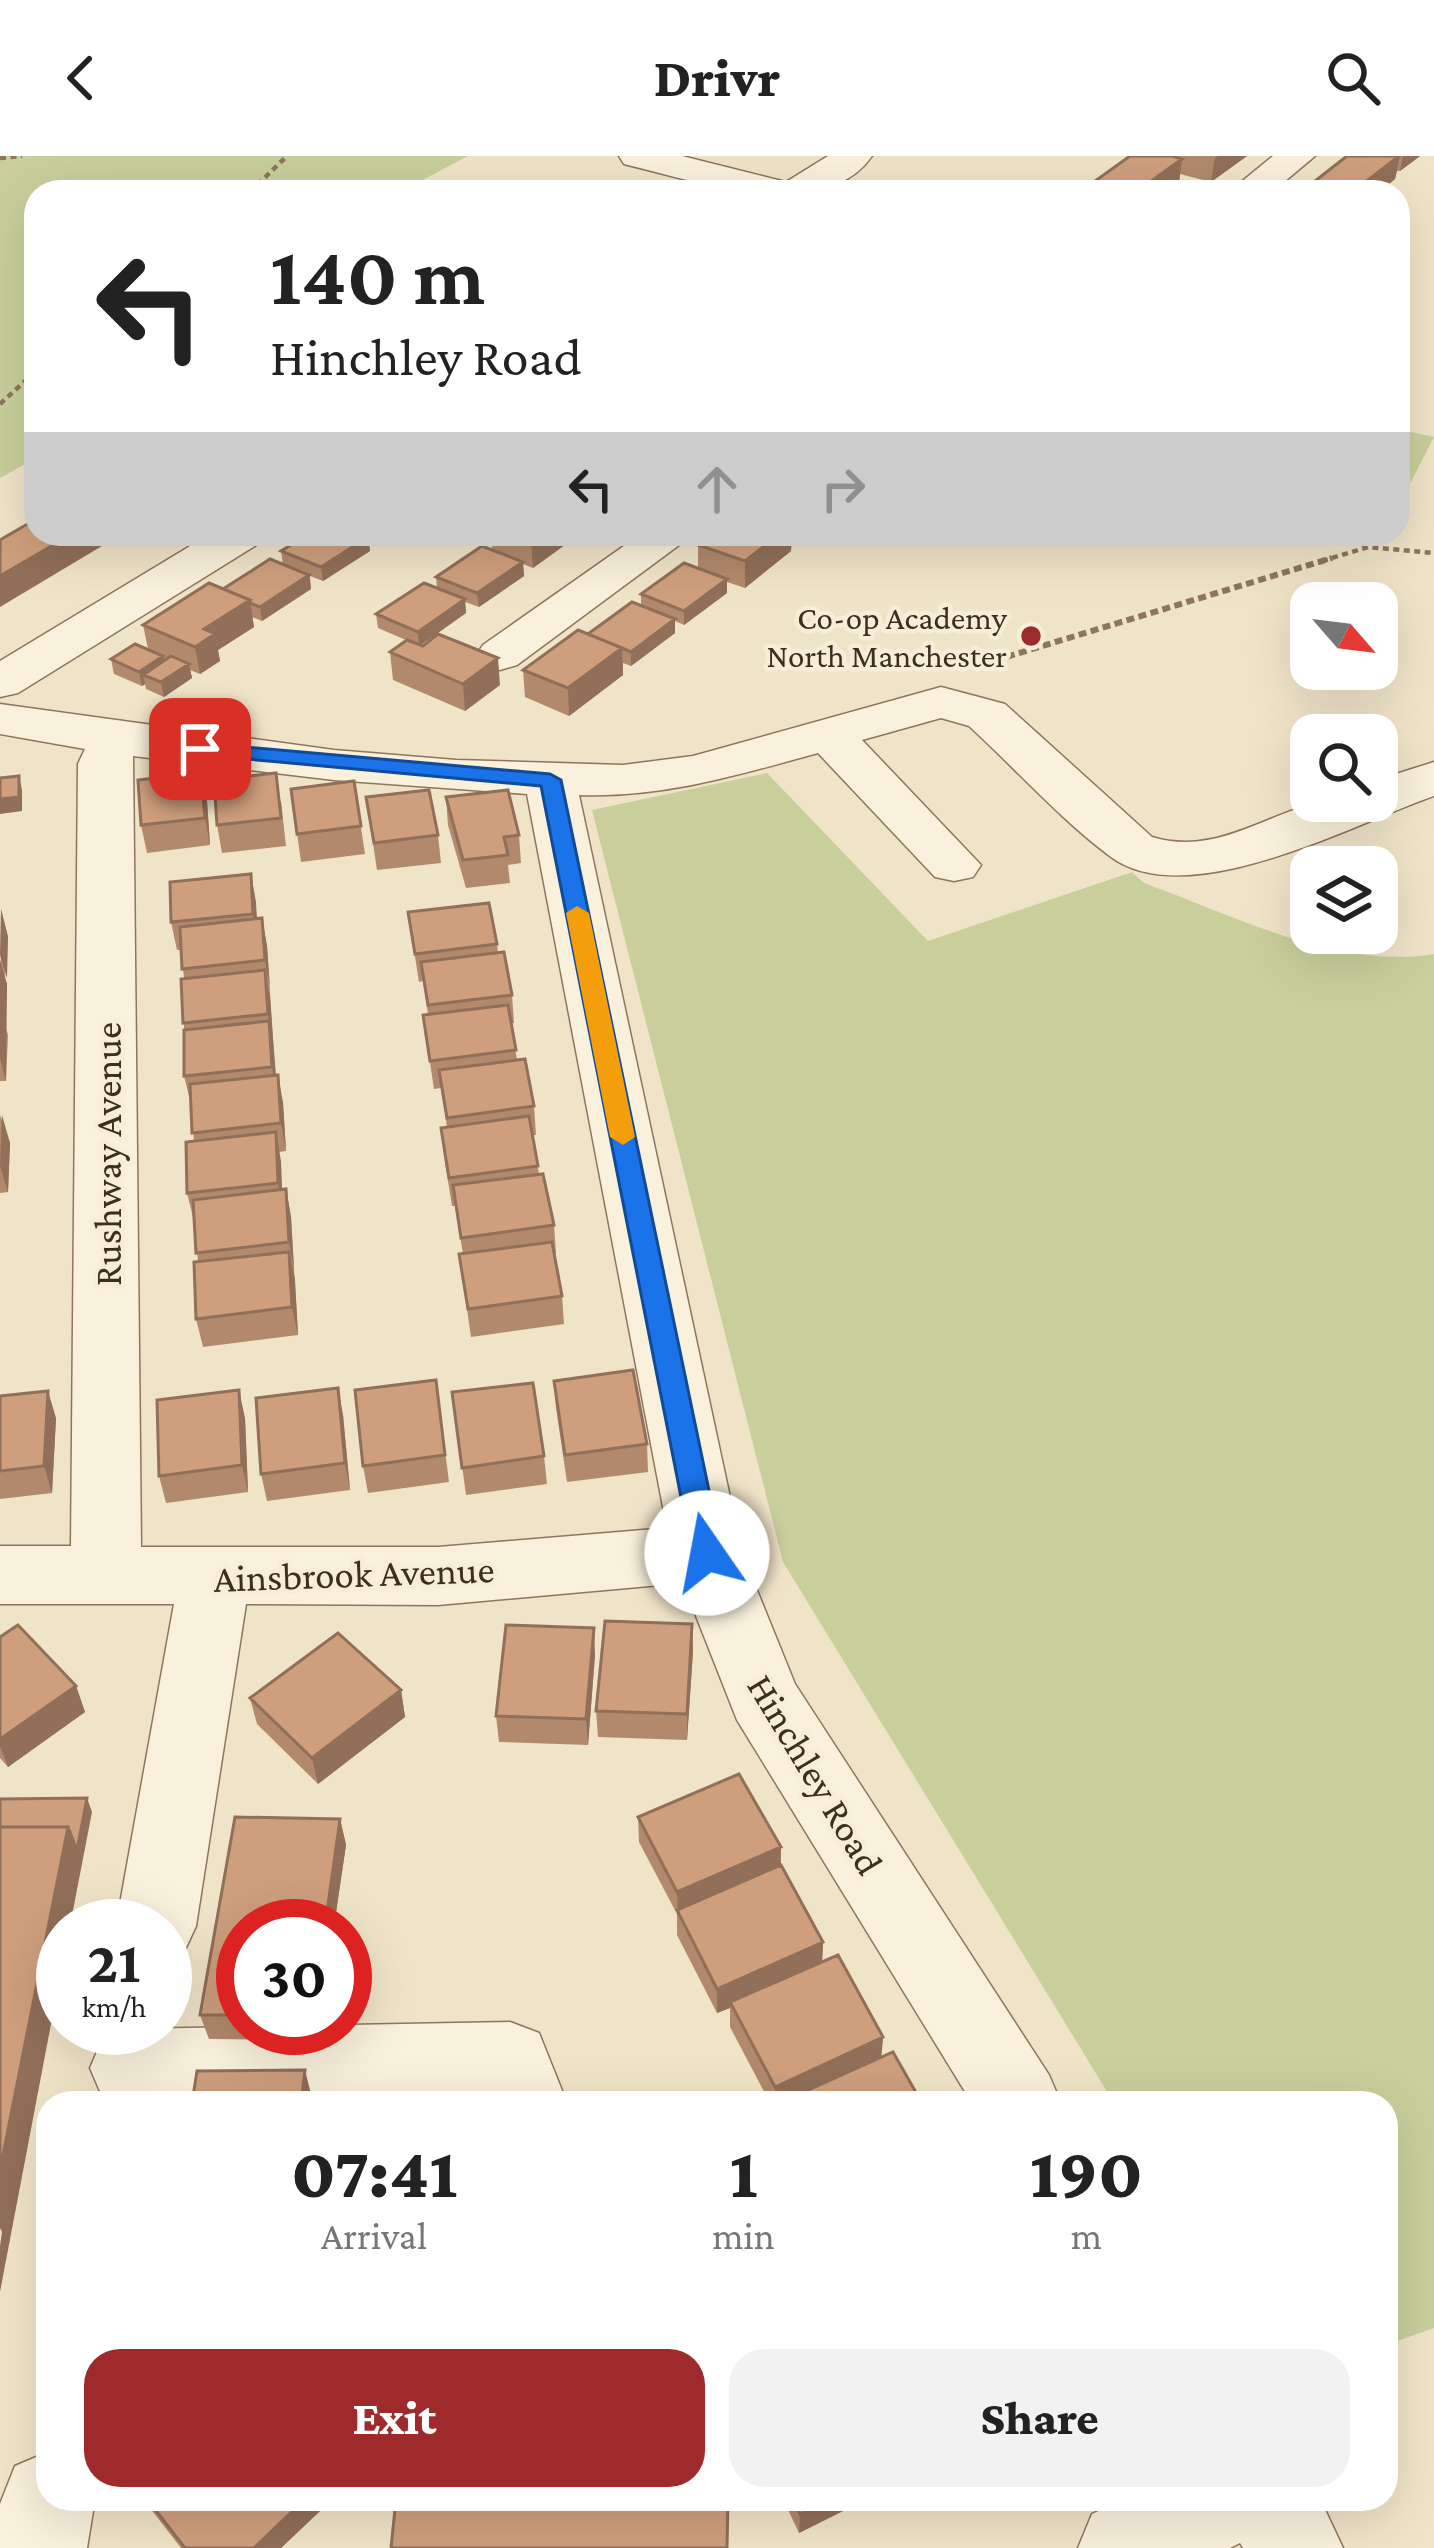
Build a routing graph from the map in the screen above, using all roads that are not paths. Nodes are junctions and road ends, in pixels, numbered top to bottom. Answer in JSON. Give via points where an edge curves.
{"nodes":[{"id":1,"x":637,"y":156,"type":"edge"},
{"id":2,"x":854,"y":156,"type":"edge"},
{"id":3,"x":1297,"y":156,"type":"edge"},
{"id":4,"x":718,"y":165,"type":"edge"},
{"id":5,"x":754,"y":180,"type":"edge"},
{"id":6,"x":815,"y":180,"type":"edge"},
{"id":7,"x":1264,"y":180,"type":"edge"},
{"id":8,"x":222,"y":546,"type":"edge"},
{"id":9,"x":654,"y":546,"type":"edge"},
{"id":10,"x":500,"y":655,"type":"edge"},
{"id":11,"x":0,"y":682,"type":"edge"},
{"id":12,"x":0,"y":719,"type":"edge"},
{"id":13,"x":827,"y":733,"type":"junction"},
{"id":14,"x":115,"y":740,"type":"junction"},
{"id":15,"x":550,"y":780,"type":"junction"},
{"id":16,"x":1402,"y":798,"type":"edge"},
{"id":17,"x":954,"y":865,"type":"dead end"},
{"id":18,"x":707,"y":1553,"type":"junction"},
{"id":19,"x":106,"y":1571,"type":"junction"},
{"id":20,"x":0,"y":1575,"type":"edge"},
{"id":21,"x":214,"y":1579,"type":"junction"},
{"id":22,"x":161,"y":1899,"type":"edge"},
{"id":23,"x":132,"y":2066,"type":"edge"},
{"id":24,"x":521,"y":2091,"type":"edge"},
{"id":25,"x":1011,"y":2091,"type":"edge"},
{"id":26,"x":46,"y":2511,"type":"edge"},
{"id":27,"x":1204,"y":2511,"type":"edge"},
{"id":28,"x":1274,"y":2511,"type":"edge"},
{"id":29,"x":39,"y":2548,"type":"edge"},
{"id":30,"x":1126,"y":2548,"type":"edge"},
{"id":31,"x":1294,"y":2548,"type":"edge"}],
"edges":[{"from":1,"to":4,"type":"street"},
{"from":2,"to":6,"type":"street"},
{"from":3,"to":7,"type":"street"},
{"from":4,"to":5,"type":"street"},
{"from":8,"to":11,"type":"street"},
{"from":9,"to":10,"type":"street"},
{"from":12,"to":14,"type":"street"},
{"from":13,"to":15,"type":"street","via":[[697,771]]},
{"from":13,"to":16,"type":"street","via":[[927,702],[973,709],[1133,848],[1172,862],[1196,862]]},
{"from":13,"to":17,"type":"street"},
{"from":14,"to":15,"type":"street"},
{"from":14,"to":19,"type":"street","name":"Rushway Avenue","via":[[104,764]]},
{"from":15,"to":18,"type":"street","name":"Hinchley Road"},
{"from":18,"to":21,"type":"street","name":"Ainsbrook Avenue","via":[[437,1576]]},
{"from":18,"to":25,"type":"street","name":"Hinchley Road","via":[[763,1698]]},
{"from":19,"to":20,"type":"street","name":"Ainsbrook Avenue"},
{"from":19,"to":21,"type":"street","name":"Ainsbrook Avenue"},
{"from":21,"to":22,"type":"street"},
{"from":23,"to":24,"type":"street","via":[[510,2061]]},
{"from":26,"to":29,"type":"street"},
{"from":27,"to":30,"type":"street"},
{"from":28,"to":31,"type":"street"}]}
